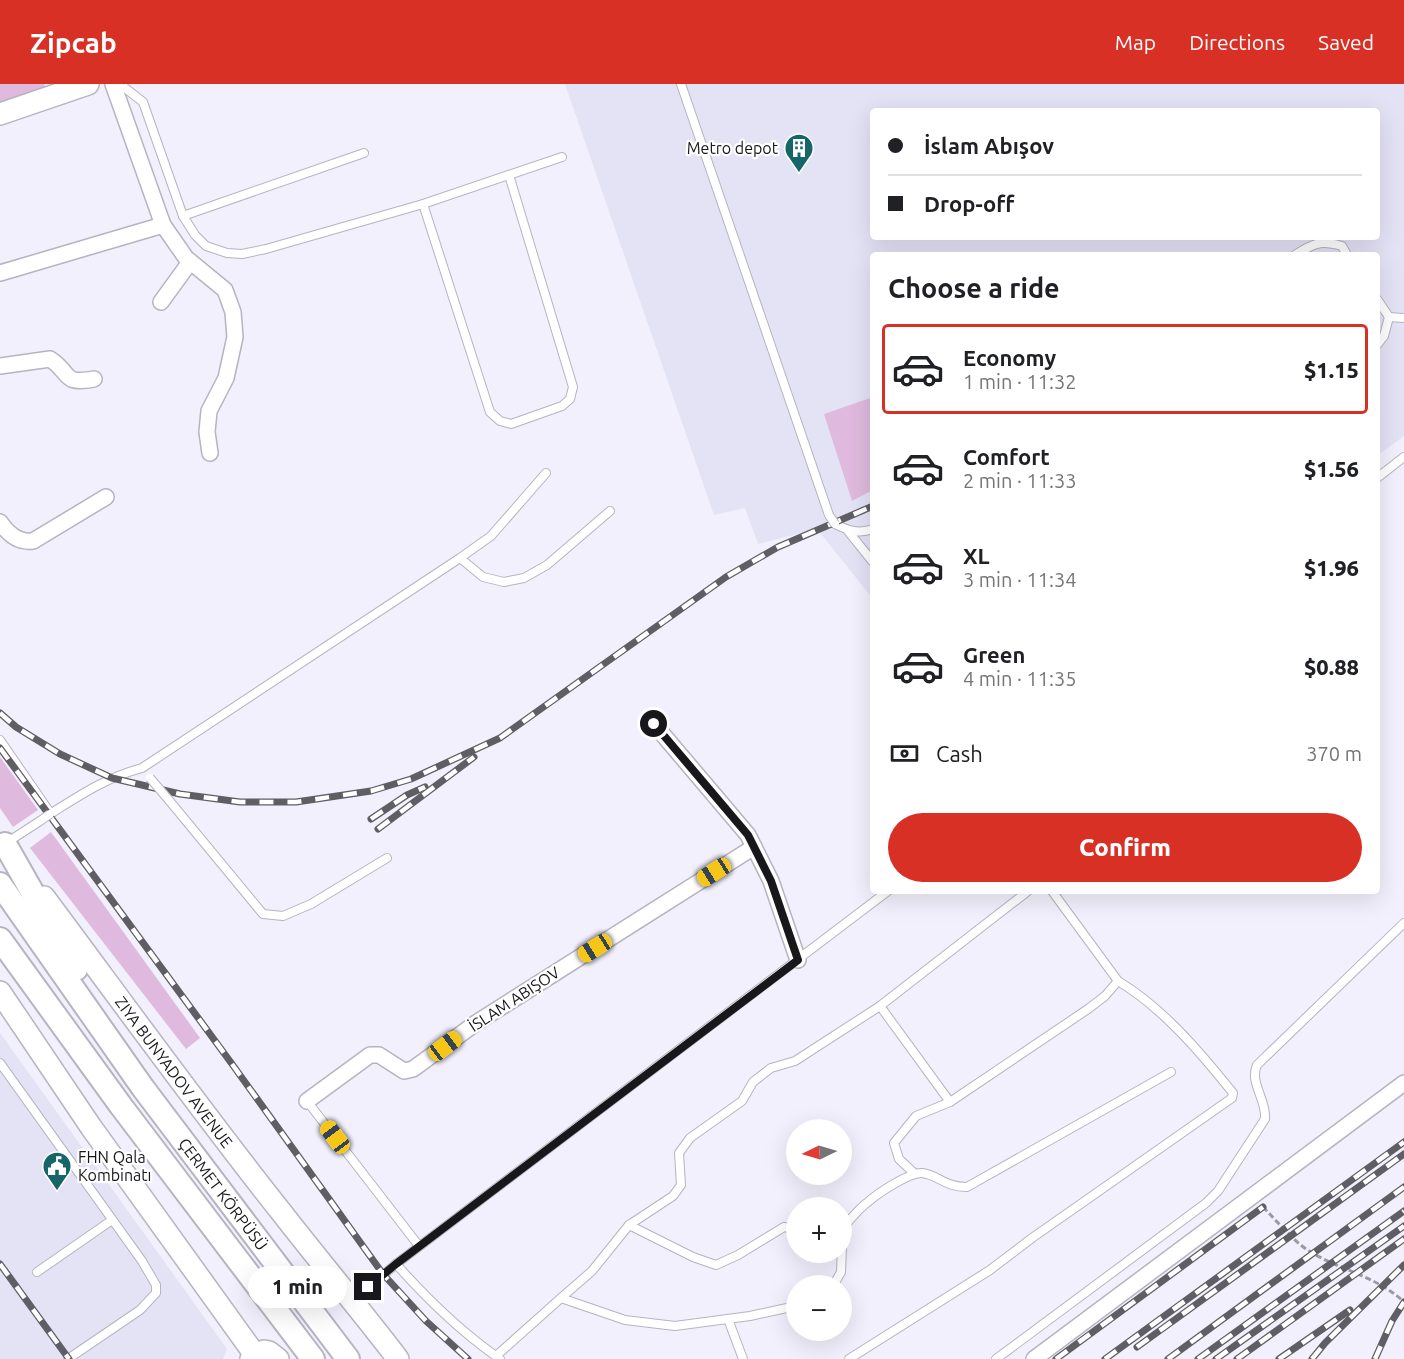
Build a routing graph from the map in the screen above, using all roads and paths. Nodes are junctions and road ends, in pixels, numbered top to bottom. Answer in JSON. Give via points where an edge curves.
{"nodes":[{"id":1,"x":88,"y":84,"type":"edge"},
{"id":2,"x":113,"y":84,"type":"edge"},
{"id":3,"x":120,"y":84,"type":"edge"},
{"id":4,"x":681,"y":84,"type":"edge"},
{"id":5,"x":0,"y":114,"type":"edge"},
{"id":6,"x":364,"y":153,"type":"dead end"},
{"id":7,"x":562,"y":157,"type":"dead end"},
{"id":8,"x":509,"y":175,"type":"junction"},
{"id":9,"x":423,"y":204,"type":"junction"},
{"id":10,"x":183,"y":216,"type":"junction"},
{"id":11,"x":163,"y":225,"type":"junction"},
{"id":12,"x":1300,"y":252,"type":"edge"},
{"id":13,"x":1345,"y":252,"type":"edge"},
{"id":14,"x":190,"y":262,"type":"junction"},
{"id":15,"x":0,"y":273,"type":"edge"},
{"id":16,"x":161,"y":302,"type":"dead end"},
{"id":17,"x":1380,"y":304,"type":"edge"},
{"id":18,"x":1389,"y":317,"type":"junction"},
{"id":19,"x":1404,"y":318,"type":"edge"},
{"id":20,"x":1380,"y":341,"type":"edge"},
{"id":21,"x":0,"y":366,"type":"edge"},
{"id":22,"x":94,"y":379,"type":"dead end"},
{"id":23,"x":210,"y":453,"type":"dead end"},
{"id":24,"x":1404,"y":457,"type":"edge"},
{"id":25,"x":546,"y":473,"type":"dead end"},
{"id":26,"x":1380,"y":476,"type":"edge"},
{"id":27,"x":106,"y":497,"type":"dead end"},
{"id":28,"x":610,"y":511,"type":"dead end"},
{"id":29,"x":0,"y":522,"type":"edge"},
{"id":30,"x":848,"y":531,"type":"junction"},
{"id":31,"x":870,"y":531,"type":"edge"},
{"id":32,"x":460,"y":558,"type":"junction"},
{"id":33,"x":870,"y":558,"type":"edge"},
{"id":34,"x":654,"y":724,"type":"dead end"},
{"id":35,"x":0,"y":740,"type":"edge"},
{"id":36,"x":142,"y":768,"type":"junction"},
{"id":37,"x":51,"y":814,"type":"junction"},
{"id":38,"x":2,"y":840,"type":"edge"},
{"id":39,"x":754,"y":847,"type":"junction"},
{"id":40,"x":387,"y":858,"type":"dead end"},
{"id":41,"x":0,"y":884,"type":"edge"},
{"id":42,"x":884,"y":894,"type":"edge"},
{"id":43,"x":1024,"y":894,"type":"edge"},
{"id":44,"x":1054,"y":894,"type":"edge"},
{"id":45,"x":1404,"y":923,"type":"edge"},
{"id":46,"x":0,"y":939,"type":"edge"},
{"id":47,"x":798,"y":960,"type":"junction"},
{"id":48,"x":1118,"y":981,"type":"junction"},
{"id":49,"x":0,"y":992,"type":"edge"},
{"id":50,"x":880,"y":1006,"type":"junction"},
{"id":51,"x":0,"y":1063,"type":"edge"},
{"id":52,"x":1171,"y":1072,"type":"dead end"},
{"id":53,"x":1404,"y":1083,"type":"edge"},
{"id":54,"x":143,"y":1088,"type":"junction"},
{"id":55,"x":308,"y":1101,"type":"joint"},
{"id":56,"x":950,"y":1102,"type":"junction"},
{"id":57,"x":914,"y":1173,"type":"junction"},
{"id":58,"x":1255,"y":1195,"type":"junction"},
{"id":59,"x":852,"y":1218,"type":"edge"},
{"id":60,"x":112,"y":1220,"type":"junction"},
{"id":61,"x":629,"y":1225,"type":"junction"},
{"id":62,"x":786,"y":1227,"type":"edge"},
{"id":63,"x":419,"y":1246,"type":"junction"},
{"id":64,"x":396,"y":1264,"type":"junction"},
{"id":65,"x":37,"y":1272,"type":"dead end"},
{"id":66,"x":561,"y":1298,"type":"junction"},
{"id":67,"x":354,"y":1300,"type":"junction"},
{"id":68,"x":1404,"y":1302,"type":"edge"},
{"id":69,"x":786,"y":1308,"type":"edge"},
{"id":70,"x":728,"y":1319,"type":"junction"},
{"id":71,"x":498,"y":1357,"type":"edge"},
{"id":72,"x":255,"y":1358,"type":"edge"},
{"id":73,"x":68,"y":1359,"type":"edge"},
{"id":74,"x":278,"y":1359,"type":"edge"},
{"id":75,"x":313,"y":1359,"type":"edge"},
{"id":76,"x":348,"y":1359,"type":"edge"},
{"id":77,"x":398,"y":1359,"type":"edge"},
{"id":78,"x":743,"y":1359,"type":"edge"},
{"id":79,"x":849,"y":1359,"type":"edge"},
{"id":80,"x":996,"y":1359,"type":"edge"},
{"id":81,"x":1034,"y":1359,"type":"edge"}],
"edges":[{"from":1,"to":5,"type":"main road"},
{"from":2,"to":11,"type":"street"},
{"from":3,"to":10,"type":"lane","via":[[143,102]]},
{"from":4,"to":30,"type":"lane","bridge":true,"via":[[829,514],[835,524]]},
{"from":6,"to":10,"type":"lane"},
{"from":7,"to":8,"type":"lane"},
{"from":8,"to":9,"type":"lane"},
{"from":8,"to":9,"type":"lane","via":[[573,387],[570,399],[562,406],[511,424],[490,412]]},
{"from":9,"to":10,"type":"lane","via":[[242,254],[206,246]]},
{"from":11,"to":14,"type":"street"},
{"from":11,"to":15,"type":"street"},
{"from":12,"to":13,"type":"lane","via":[[1324,241],[1342,246]]},
{"from":14,"to":16,"type":"street"},
{"from":14,"to":23,"type":"street","via":[[225,290],[233,312],[235,337],[226,378],[209,411]]},
{"from":17,"to":18,"type":"lane"},
{"from":18,"to":19,"type":"lane"},
{"from":18,"to":20,"type":"lane"},
{"from":21,"to":22,"type":"street","via":[[50,359],[70,379]]},
{"from":24,"to":26,"type":"lane"},
{"from":25,"to":32,"type":"lane","via":[[491,536]]},
{"from":27,"to":29,"type":"street","via":[[33,541],[14,538]]},
{"from":28,"to":32,"type":"lane","via":[[547,565],[524,578],[504,582],[483,577]]},
{"from":30,"to":31,"type":"lane"},
{"from":30,"to":33,"type":"lane"},
{"from":32,"to":36,"type":"lane"},
{"from":34,"to":39,"type":"street"},
{"from":35,"to":37,"type":"lane"},
{"from":36,"to":37,"type":"lane","via":[[93,786]]},
{"from":36,"to":40,"type":"lane","bridge":true,"via":[[263,914],[283,916],[311,904]]},
{"from":37,"to":38,"type":"lane","bridge":true},
{"from":38,"to":54,"type":"main road"},
{"from":38,"to":67,"type":"main road","name":"ZIYA BUNYADOV AVENUE","via":[[170,1068]]},
{"from":39,"to":47,"type":"street","via":[[771,881]]},
{"from":39,"to":55,"type":"street","via":[[476,1023],[413,1069],[404,1071],[379,1055],[370,1055]]},
{"from":41,"to":54,"type":"main road","name":"ZIYA BUNYADOV AVENUE"},
{"from":42,"to":47,"type":"lane"},
{"from":43,"to":50,"type":"lane"},
{"from":44,"to":48,"type":"lane"},
{"from":45,"to":80,"type":"lane","via":[[1257,1065],[1254,1080],[1264,1101],[1265,1119],[1218,1191]]},
{"from":46,"to":75,"type":"main road","name":"ÇERMET KÖRPÜSÜ"},
{"from":47,"to":63,"type":"lane"},
{"from":48,"to":56,"type":"lane","via":[[1088,1009]]},
{"from":48,"to":79,"type":"lane","via":[[1141,995],[1163,1016],[1214,1069],[1233,1093],[1232,1098],[990,1270]]},
{"from":49,"to":72,"type":"main road"},
{"from":50,"to":56,"type":"lane"},
{"from":50,"to":61,"type":"lane","via":[[795,1061],[771,1068],[753,1082],[742,1101],[690,1138],[679,1153],[681,1185],[672,1197]]},
{"from":51,"to":60,"type":"lane"},
{"from":52,"to":57,"type":"lane","via":[[967,1186],[946,1185],[932,1176]]},
{"from":53,"to":58,"type":"street"},
{"from":54,"to":76,"type":"main road","name":"ÇERMET KÖRPÜSÜ"},
{"from":55,"to":63,"type":"lane"},
{"from":56,"to":57,"type":"lane","via":[[916,1116],[894,1143],[899,1159]]},
{"from":57,"to":59,"type":"lane","via":[[866,1202]]},
{"from":58,"to":68,"type":"path","via":[[1290,1236],[1313,1254],[1391,1290]]},
{"from":58,"to":81,"type":"street"},
{"from":60,"to":65,"type":"lane"},
{"from":60,"to":73,"type":"lane","via":[[142,1261],[156,1293],[140,1310]]},
{"from":61,"to":62,"type":"lane","via":[[716,1265]]},
{"from":61,"to":66,"type":"lane","via":[[592,1271]]},
{"from":63,"to":64,"type":"lane"},
{"from":64,"to":67,"type":"lane"},
{"from":64,"to":71,"type":"lane","via":[[443,1314]]},
{"from":66,"to":70,"type":"lane","via":[[625,1320],[675,1326]]},
{"from":66,"to":71,"type":"lane"},
{"from":67,"to":77,"type":"main road","name":"ZIYA BUNYADOV AVENUE"},
{"from":69,"to":70,"type":"lane"},
{"from":70,"to":78,"type":"lane"},
{"from":72,"to":74,"type":"main road","via":[[264,1351]]}]}
